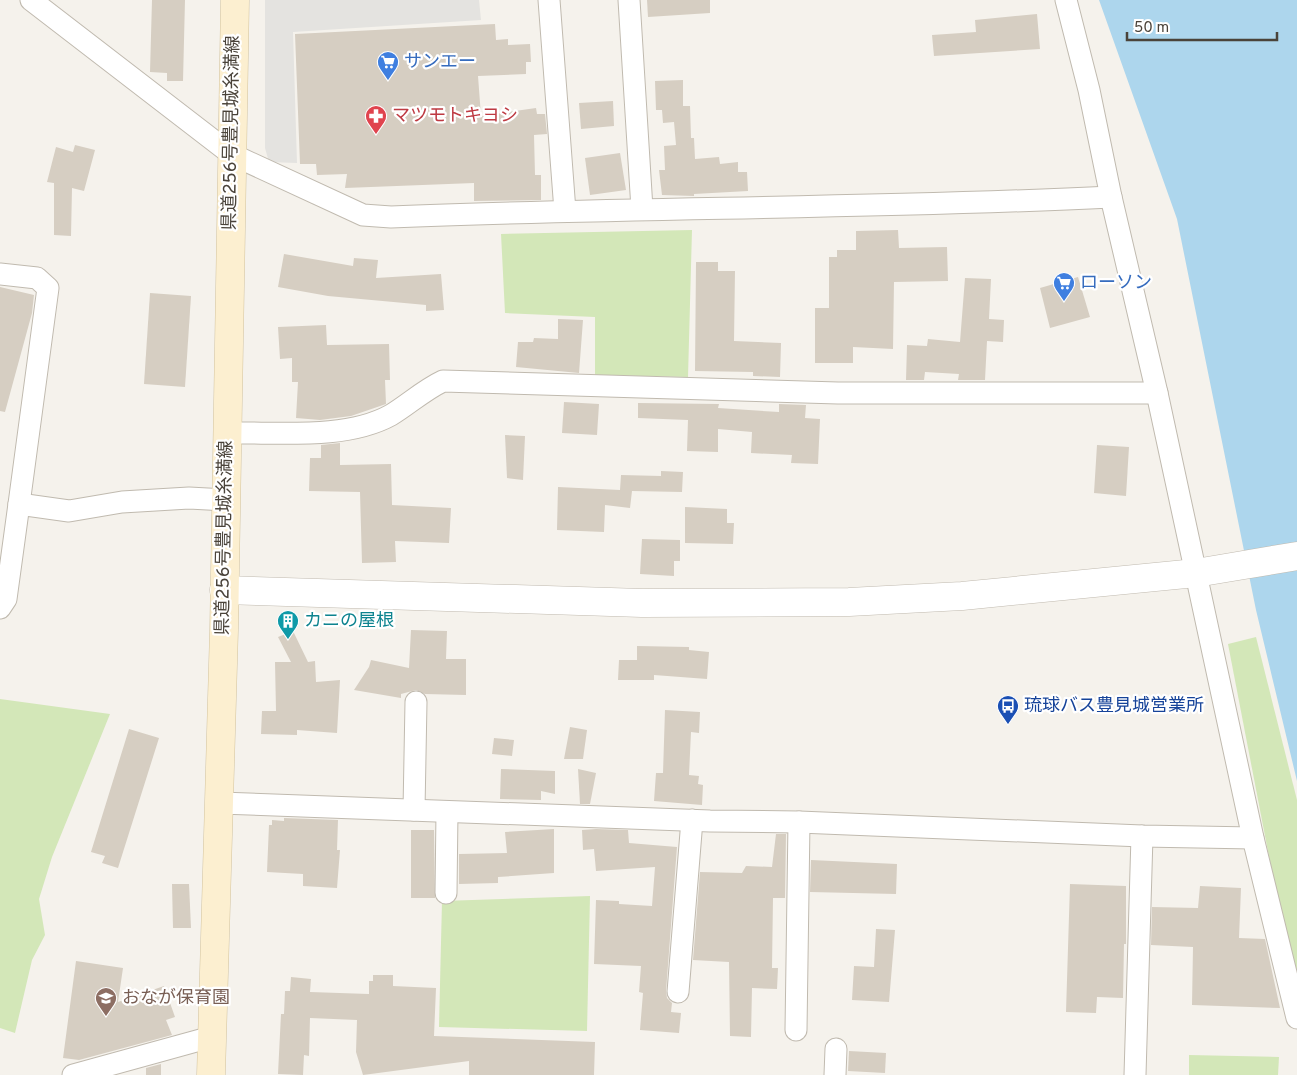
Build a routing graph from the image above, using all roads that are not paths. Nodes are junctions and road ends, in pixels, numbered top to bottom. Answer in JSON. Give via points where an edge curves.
{"nodes":[{"id":1,"x":30,"y":0,"type":"edge"},
{"id":2,"x":235,"y":0,"type":"edge"},
{"id":3,"x":549,"y":0,"type":"edge"},
{"id":4,"x":629,"y":0,"type":"edge"},
{"id":5,"x":1066,"y":0,"type":"edge"},
{"id":6,"x":231,"y":154,"type":"junction"},
{"id":7,"x":1111,"y":197,"type":"junction"},
{"id":8,"x":642,"y":209,"type":"junction"},
{"id":9,"x":566,"y":211,"type":"junction"},
{"id":10,"x":0,"y":274,"type":"edge"},
{"id":11,"x":1157,"y":393,"type":"junction"},
{"id":12,"x":228,"y":433,"type":"junction"},
{"id":13,"x":226,"y":500,"type":"junction"},
{"id":14,"x":19,"y":504,"type":"junction"},
{"id":15,"x":1297,"y":556,"type":"edge"},
{"id":16,"x":1196,"y":573,"type":"junction"},
{"id":17,"x":224,"y":590,"type":"junction"},
{"id":18,"x":0,"y":608,"type":"edge"},
{"id":19,"x":416,"y":702,"type":"dead end"},
{"id":20,"x":220,"y":803,"type":"junction"},
{"id":21,"x":414,"y":810,"type":"junction"},
{"id":22,"x":447,"y":812,"type":"junction"},
{"id":23,"x":692,"y":820,"type":"junction"},
{"id":24,"x":799,"y":822,"type":"junction"},
{"id":25,"x":1142,"y":836,"type":"junction"},
{"id":26,"x":1253,"y":838,"type":"junction"},
{"id":27,"x":446,"y":893,"type":"dead end"},
{"id":28,"x":678,"y":992,"type":"dead end"},
{"id":29,"x":1297,"y":1018,"type":"edge"},
{"id":30,"x":796,"y":1030,"type":"dead end"},
{"id":31,"x":211,"y":1038,"type":"junction"},
{"id":32,"x":836,"y":1049,"type":"dead end"},
{"id":33,"x":73,"y":1075,"type":"edge"},
{"id":34,"x":211,"y":1075,"type":"edge"},
{"id":35,"x":836,"y":1075,"type":"edge"},
{"id":36,"x":1135,"y":1075,"type":"edge"}],
"edges":[{"from":1,"to":6,"type":"street"},
{"from":2,"to":6,"type":"main road","name":"県道256号豊見城糸満線"},
{"from":3,"to":9,"type":"street"},
{"from":4,"to":8,"type":"street"},
{"from":5,"to":7,"type":"street"},
{"from":6,"to":9,"type":"street","via":[[363,215],[391,217]]},
{"from":6,"to":12,"type":"main road","name":"県道256号豊見城糸満線"},
{"from":7,"to":8,"type":"street","via":[[866,206]]},
{"from":7,"to":11,"type":"street"},
{"from":8,"to":9,"type":"street"},
{"from":10,"to":14,"type":"street","via":[[37,278],[48,288]]},
{"from":11,"to":12,"type":"street","via":[[838,393],[443,381],[391,415],[366,425],[338,431]]},
{"from":11,"to":16,"type":"street"},
{"from":12,"to":13,"type":"main road","name":"県道256号豊見城糸満線"},
{"from":13,"to":14,"type":"street","via":[[189,498],[122,502],[69,511]]},
{"from":13,"to":17,"type":"main road","name":"県道256号豊見城糸満線"},
{"from":14,"to":18,"type":"street","via":[[6,599]]},
{"from":15,"to":16,"type":"street"},
{"from":16,"to":17,"type":"street","via":[[962,596],[849,602],[642,603]]},
{"from":16,"to":26,"type":"street"},
{"from":17,"to":20,"type":"main road","name":"県道256号豊見城糸満線"},
{"from":19,"to":21,"type":"street"},
{"from":20,"to":21,"type":"street"},
{"from":20,"to":31,"type":"main road","name":"県道256号豊見城糸満線"},
{"from":21,"to":22,"type":"street"},
{"from":22,"to":23,"type":"street"},
{"from":22,"to":27,"type":"street"},
{"from":23,"to":24,"type":"street"},
{"from":23,"to":28,"type":"street"},
{"from":24,"to":25,"type":"street"},
{"from":24,"to":30,"type":"street"},
{"from":25,"to":26,"type":"street"},
{"from":25,"to":36,"type":"street"},
{"from":26,"to":29,"type":"street"},
{"from":31,"to":33,"type":"street"},
{"from":31,"to":34,"type":"main road","name":"県道256号豊見城糸満線"},
{"from":32,"to":35,"type":"street"}]}
